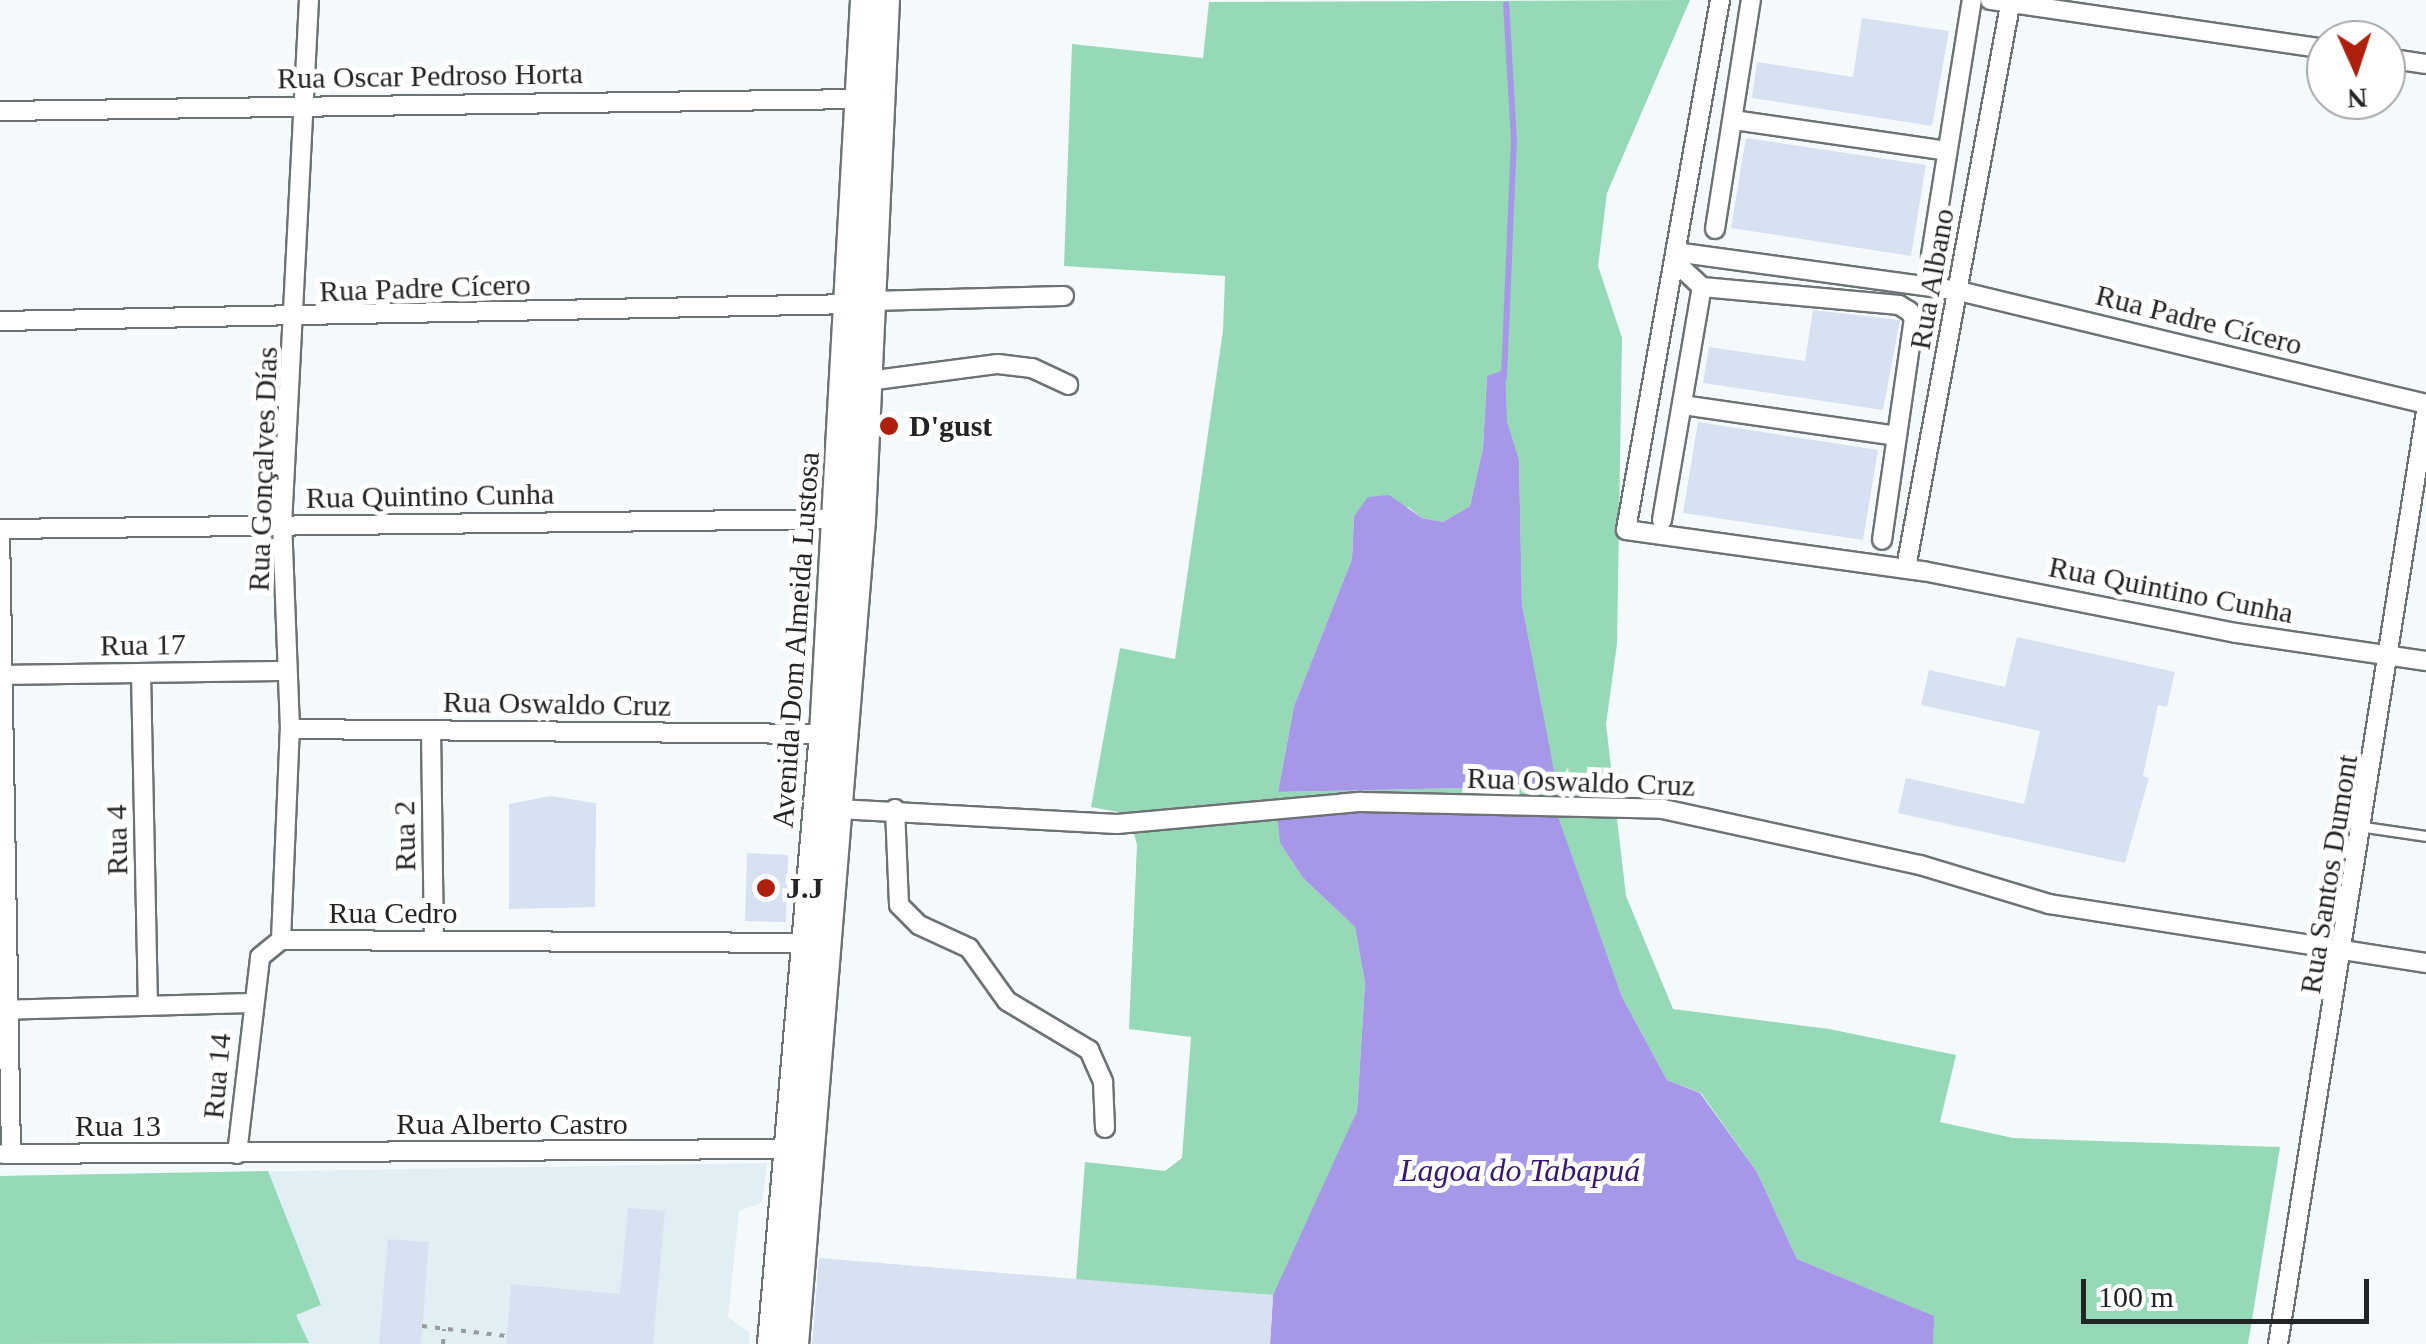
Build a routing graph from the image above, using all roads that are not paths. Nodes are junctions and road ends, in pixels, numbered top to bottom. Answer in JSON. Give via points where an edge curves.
{"nodes":[{"id":1,"x":309,"y":0,"type":"edge"},
{"id":2,"x":865,"y":0,"type":"edge"},
{"id":3,"x":885,"y":0,"type":"edge"},
{"id":4,"x":1720,"y":0,"type":"edge"},
{"id":5,"x":1752,"y":0,"type":"edge"},
{"id":6,"x":1972,"y":0,"type":"edge"},
{"id":7,"x":1990,"y":0,"type":"edge"},
{"id":8,"x":2011,"y":1,"type":"edge"},
{"id":9,"x":2306,"y":46,"type":"edge"},
{"id":10,"x":860,"y":99,"type":"junction"},
{"id":11,"x":308,"y":104,"type":"junction"},
{"id":12,"x":0,"y":110,"type":"edge"},
{"id":13,"x":1733,"y":120,"type":"junction"},
{"id":14,"x":1948,"y":151,"type":"junction"},
{"id":15,"x":1715,"y":229,"type":"dead end"},
{"id":16,"x":1930,"y":255,"type":"dead end"},
{"id":17,"x":1675,"y":256,"type":"junction"},
{"id":18,"x":1702,"y":287,"type":"junction"},
{"id":19,"x":1958,"y":291,"type":"junction"},
{"id":20,"x":1064,"y":296,"type":"dead end"},
{"id":21,"x":861,"y":302,"type":"junction"},
{"id":22,"x":296,"y":320,"type":"junction"},
{"id":23,"x":0,"y":321,"type":"edge"},
{"id":24,"x":868,"y":382,"type":"junction"},
{"id":25,"x":1068,"y":385,"type":"dead end"},
{"id":26,"x":2426,"y":404,"type":"edge"},
{"id":27,"x":1682,"y":405,"type":"junction"},
{"id":28,"x":2426,"y":412,"type":"edge"},
{"id":29,"x":1897,"y":436,"type":"junction"},
{"id":30,"x":849,"y":519,"type":"junction"},
{"id":31,"x":1662,"y":520,"type":"dead end"},
{"id":32,"x":282,"y":525,"type":"junction"},
{"id":33,"x":0,"y":529,"type":"edge"},
{"id":34,"x":1882,"y":540,"type":"dead end"},
{"id":35,"x":1906,"y":568,"type":"junction"},
{"id":36,"x":2392,"y":656,"type":"junction"},
{"id":37,"x":2426,"y":661,"type":"edge"},
{"id":38,"x":287,"y":671,"type":"junction"},
{"id":39,"x":142,"y":672,"type":"junction"},
{"id":40,"x":1,"y":675,"type":"edge"},
{"id":41,"x":290,"y":729,"type":"junction"},
{"id":42,"x":431,"y":730,"type":"junction"},
{"id":43,"x":824,"y":734,"type":"junction"},
{"id":44,"x":838,"y":809,"type":"junction"},
{"id":45,"x":896,"y":810,"type":"junction"},
{"id":46,"x":2365,"y":827,"type":"junction"},
{"id":47,"x":2426,"y":836,"type":"edge"},
{"id":48,"x":281,"y":940,"type":"junction"},
{"id":49,"x":434,"y":941,"type":"junction"},
{"id":50,"x":818,"y":944,"type":"junction"},
{"id":51,"x":2345,"y":952,"type":"junction"},
{"id":52,"x":2426,"y":963,"type":"edge"},
{"id":53,"x":251,"y":1003,"type":"junction"},
{"id":54,"x":148,"y":1006,"type":"junction"},
{"id":55,"x":4,"y":1010,"type":"edge"},
{"id":56,"x":1106,"y":1128,"type":"dead end"},
{"id":57,"x":787,"y":1149,"type":"junction"},
{"id":58,"x":5,"y":1154,"type":"edge"},
{"id":59,"x":237,"y":1154,"type":"junction"},
{"id":60,"x":772,"y":1344,"type":"edge"},
{"id":61,"x":794,"y":1344,"type":"edge"},
{"id":62,"x":2278,"y":1344,"type":"edge"}],
"edges":[{"from":1,"to":11,"type":"street","name":"Rua Gonçalves Días"},
{"from":2,"to":10,"type":"main road","name":"Avenida Dom Almeida Lustosa"},
{"from":3,"to":21,"type":"main road","name":"Avenida Dom Almeida Lustosa"},
{"from":4,"to":17,"type":"street"},
{"from":5,"to":13,"type":"street"},
{"from":6,"to":14,"type":"street"},
{"from":7,"to":8,"type":"street"},
{"from":8,"to":9,"type":"street"},
{"from":8,"to":19,"type":"street","name":"Rua Albano"},
{"from":10,"to":11,"type":"street","name":"Rua Oscar Pedroso Horta"},
{"from":10,"to":21,"type":"main road","name":"Avenida Dom Almeida Lustosa"},
{"from":11,"to":12,"type":"street","name":"Rua Oscar Pedroso Horta"},
{"from":11,"to":22,"type":"street","name":"Rua Gonçalves Días"},
{"from":13,"to":14,"type":"street"},
{"from":13,"to":15,"type":"street"},
{"from":14,"to":16,"type":"street"},
{"from":17,"to":18,"type":"street"},
{"from":17,"to":19,"type":"street","name":"Rua Padre Cícero"},
{"from":17,"to":35,"type":"street","name":"Rua Quintino Cunha","via":[[1626,530]]},
{"from":18,"to":27,"type":"street"},
{"from":18,"to":29,"type":"street","via":[[1909,311],[1914,318]]},
{"from":19,"to":26,"type":"street","name":"Rua Padre Cícero"},
{"from":19,"to":35,"type":"street","name":"Rua Albano"},
{"from":20,"to":21,"type":"street","name":"Rua Padre Cícero"},
{"from":21,"to":22,"type":"street","name":"Rua Padre Cícero"},
{"from":21,"to":24,"type":"main road","name":"Avenida Dom Almeida Lustosa"},
{"from":21,"to":30,"type":"main road","name":"Avenida Dom Almeida Lustosa"},
{"from":22,"to":23,"type":"street","name":"Rua Padre Cícero"},
{"from":22,"to":32,"type":"street","name":"Rua Gonçalves Días"},
{"from":24,"to":25,"type":"street","via":[[998,364],[1032,368]]},
{"from":24,"to":30,"type":"main road","name":"Avenida Dom Almeida Lustosa"},
{"from":27,"to":29,"type":"street"},
{"from":27,"to":31,"type":"street"},
{"from":28,"to":36,"type":"street","name":"Rua Santos Dumont"},
{"from":29,"to":34,"type":"street"},
{"from":30,"to":32,"type":"street","name":"Rua Quintino Cunha"},
{"from":30,"to":43,"type":"main road","name":"Avenida Dom Almeida Lustosa"},
{"from":30,"to":44,"type":"main road","name":"Avenida Dom Almeida Lustosa"},
{"from":32,"to":33,"type":"street","name":"Rua Quintino Cunha"},
{"from":32,"to":38,"type":"street","name":"Rua Gonçalves Días"},
{"from":33,"to":40,"type":"street"},
{"from":35,"to":36,"type":"street","name":"Rua Quintino Cunha","via":[[2236,633]]},
{"from":36,"to":37,"type":"street","name":"Rua Quintino Cunha"},
{"from":36,"to":46,"type":"street","name":"Rua Santos Dumont"},
{"from":38,"to":39,"type":"street","name":"Rua 17"},
{"from":38,"to":41,"type":"street","name":"Rua Gonçalves Días"},
{"from":39,"to":40,"type":"street","name":"Rua 17"},
{"from":39,"to":54,"type":"street","name":"Rua 4"},
{"from":40,"to":55,"type":"street"},
{"from":41,"to":42,"type":"street","name":"Rua Oswaldo Cruz"},
{"from":41,"to":48,"type":"street","name":"Rua Gonçalves Días"},
{"from":42,"to":43,"type":"street","name":"Rua Oswaldo Cruz"},
{"from":42,"to":49,"type":"street","name":"Rua 2"},
{"from":43,"to":50,"type":"main road","name":"Avenida Dom Almeida Lustosa"},
{"from":44,"to":45,"type":"street","name":"Rua Oswaldo Cruz"},
{"from":44,"to":50,"type":"main road","name":"Avenida Dom Almeida Lustosa"},
{"from":45,"to":51,"type":"street","name":"Rua Oswaldo Cruz","via":[[1117,824],[1362,802],[1663,808],[1906,862],[2049,904]]},
{"from":45,"to":56,"type":"street","via":[[894,886],[907,917],[958,938],[1007,1001],[1089,1050],[1103,1082]]},
{"from":46,"to":47,"type":"lane"},
{"from":46,"to":51,"type":"street","name":"Rua Santos Dumont"},
{"from":48,"to":49,"type":"street","name":"Rua Cedro"},
{"from":48,"to":53,"type":"street","via":[[260,957]]},
{"from":49,"to":50,"type":"street","name":"Rua Cedro"},
{"from":50,"to":57,"type":"main road","name":"Avenida Dom Almeida Lustosa"},
{"from":50,"to":61,"type":"main road","name":"Avenida Dom Almeida Lustosa"},
{"from":51,"to":52,"type":"street","name":"Rua Oswaldo Cruz"},
{"from":51,"to":62,"type":"street","name":"Rua Santos Dumont"},
{"from":53,"to":54,"type":"street"},
{"from":53,"to":59,"type":"street","name":"Rua 14"},
{"from":54,"to":55,"type":"street"},
{"from":55,"to":58,"type":"street"},
{"from":57,"to":59,"type":"street","name":"Rua Alberto Castro"},
{"from":57,"to":60,"type":"main road","name":"Avenida Dom Almeida Lustosa"},
{"from":58,"to":59,"type":"street","name":"Rua 13"}]}
